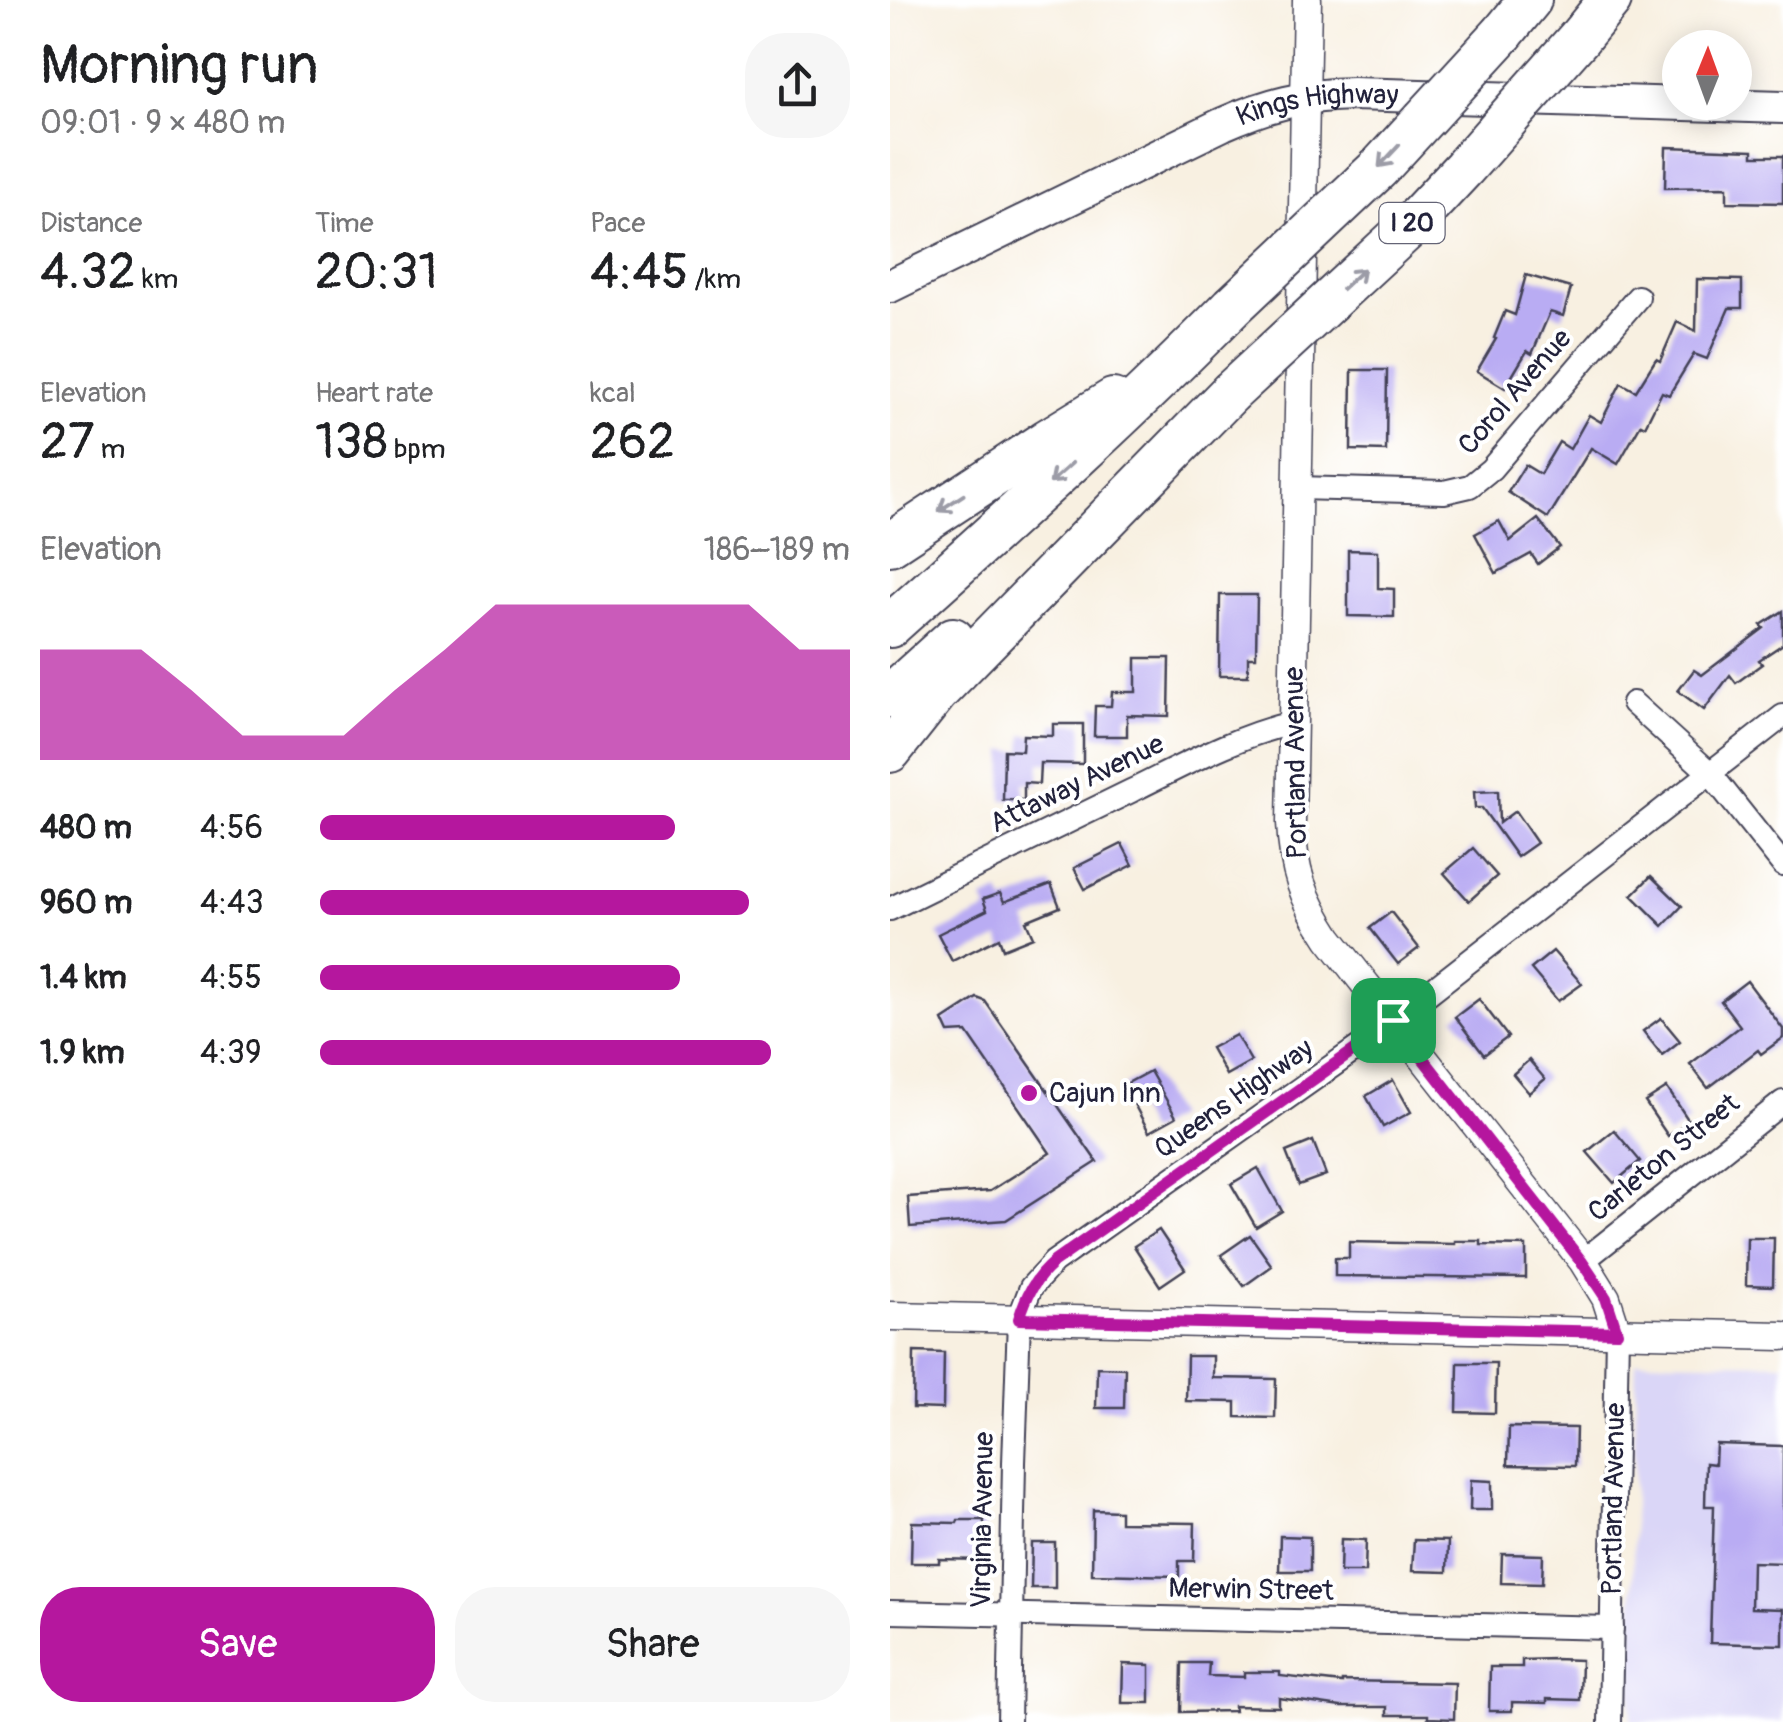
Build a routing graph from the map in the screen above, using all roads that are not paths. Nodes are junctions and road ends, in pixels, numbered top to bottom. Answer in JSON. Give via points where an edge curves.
{"nodes":[{"id":1,"x":1307,"y":0,"type":"edge"},
{"id":2,"x":1530,"y":0,"type":"edge"},
{"id":3,"x":1610,"y":0,"type":"edge"},
{"id":4,"x":1305,"y":97,"type":"junction"},
{"id":5,"x":1783,"y":107,"type":"edge"},
{"id":6,"x":890,"y":286,"type":"edge"},
{"id":7,"x":1638,"y":297,"type":"dead end"},
{"id":8,"x":1232,"y":308,"type":"junction"},
{"id":9,"x":1230,"y":393,"type":"junction"},
{"id":10,"x":1298,"y":488,"type":"junction"},
{"id":11,"x":890,"y":544,"type":"edge"},
{"id":12,"x":890,"y":626,"type":"edge"},
{"id":13,"x":890,"y":696,"type":"edge"},
{"id":14,"x":1633,"y":703,"type":"dead end"},
{"id":15,"x":1783,"y":716,"type":"edge"},
{"id":16,"x":1293,"y":723,"type":"junction"},
{"id":17,"x":890,"y":751,"type":"edge"},
{"id":18,"x":1710,"y":774,"type":"junction"},
{"id":19,"x":1783,"y":866,"type":"edge"},
{"id":20,"x":890,"y":908,"type":"edge"},
{"id":21,"x":1393,"y":1020,"type":"junction"},
{"id":22,"x":1783,"y":1102,"type":"edge"},
{"id":23,"x":1582,"y":1262,"type":"junction"},
{"id":24,"x":890,"y":1316,"type":"edge"},
{"id":25,"x":1019,"y":1319,"type":"junction"},
{"id":26,"x":1617,"y":1332,"type":"junction"},
{"id":27,"x":1783,"y":1336,"type":"edge"},
{"id":28,"x":890,"y":1612,"type":"edge"},
{"id":29,"x":1011,"y":1615,"type":"junction"},
{"id":30,"x":1612,"y":1628,"type":"junction"},
{"id":31,"x":1009,"y":1722,"type":"edge"},
{"id":32,"x":1610,"y":1722,"type":"edge"}],
"edges":[{"from":1,"to":4,"type":"street","name":"Portland Avenue"},
{"from":2,"to":8,"type":"highway","number":"I 20","one_way":true,"bridge":true,"via":[[1378,168]]},
{"from":9,"to":3,"type":"highway","number":"I 20","one_way":true,"bridge":true,"via":[[1406,230]]},
{"from":4,"to":5,"type":"main road","name":"Kings Highway"},
{"from":4,"to":6,"type":"main road","name":"Kings Highway","via":[[1223,124]]},
{"from":4,"to":10,"type":"street","name":"Portland Avenue"},
{"from":7,"to":10,"type":"street","name":"Corol Avenue","via":[[1470,486],[1444,492]]},
{"from":8,"to":11,"type":"highway","one_way":true,"via":[[1133,387]]},
{"from":8,"to":12,"type":"highway","number":"I 20","one_way":true},
{"from":9,"to":13,"type":"highway","number":"I 20"},
{"from":9,"to":17,"type":"highway","via":[[936,694]]},
{"from":10,"to":16,"type":"street","name":"Portland Avenue"},
{"from":14,"to":18,"type":"street"},
{"from":15,"to":18,"type":"street","name":"Queens Highway"},
{"from":16,"to":20,"type":"street","name":"Attaway Avenue","via":[[1174,770]]},
{"from":16,"to":21,"type":"street","name":"Portland Avenue","via":[[1292,854],[1299,884],[1329,938]]},
{"from":18,"to":19,"type":"street"},
{"from":18,"to":21,"type":"street","name":"Queens Highway"},
{"from":21,"to":23,"type":"street","name":"Portland Avenue"},
{"from":21,"to":25,"type":"street","name":"Queens Highway","via":[[1054,1262],[1031,1287]]},
{"from":22,"to":23,"type":"street","name":"Carleton Street"},
{"from":23,"to":26,"type":"street","name":"Portland Avenue","via":[[1606,1298]]},
{"from":24,"to":25,"type":"street"},
{"from":25,"to":26,"type":"street"},
{"from":25,"to":29,"type":"street","name":"Virginia Avenue"},
{"from":26,"to":27,"type":"street"},
{"from":26,"to":30,"type":"street","name":"Portland Avenue"},
{"from":28,"to":29,"type":"street","name":"Merwin Street"},
{"from":29,"to":30,"type":"street","name":"Merwin Street"},
{"from":29,"to":31,"type":"street","name":"Virginia Avenue"},
{"from":30,"to":32,"type":"street","name":"Portland Avenue"}]}
